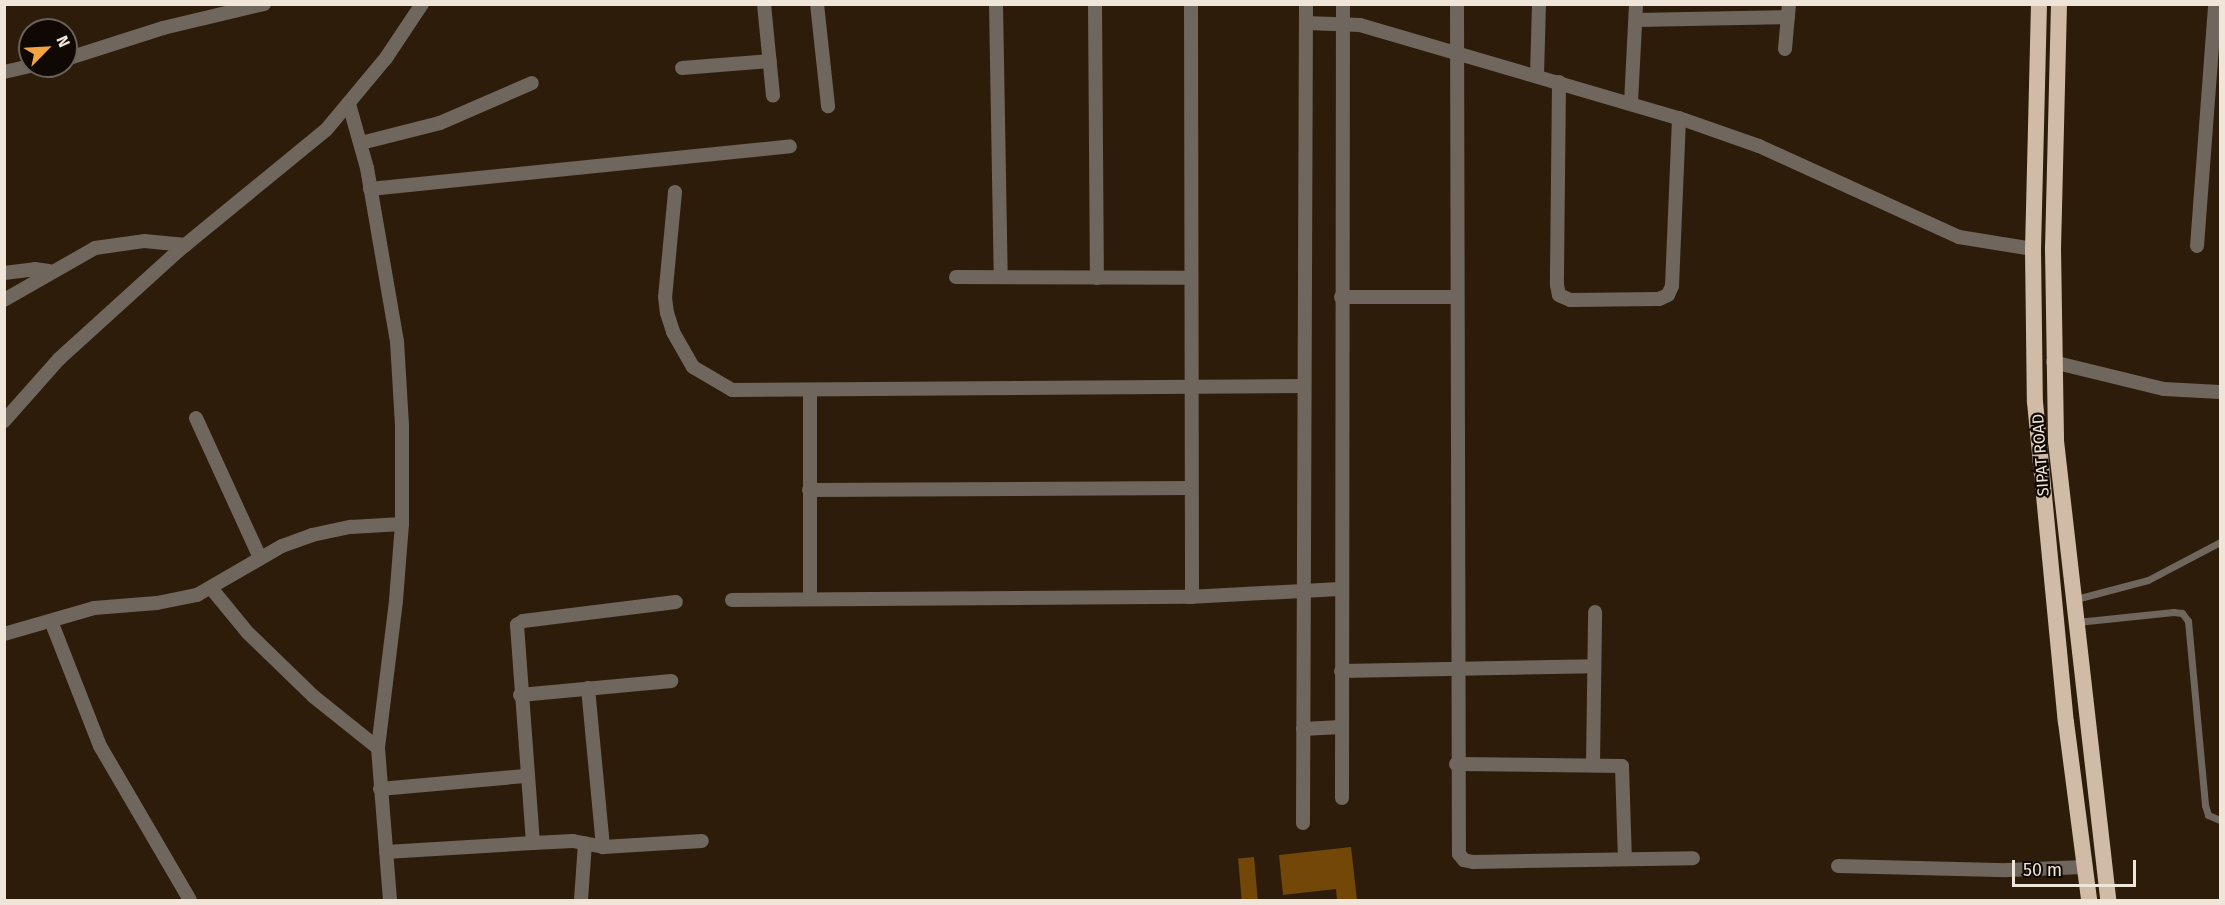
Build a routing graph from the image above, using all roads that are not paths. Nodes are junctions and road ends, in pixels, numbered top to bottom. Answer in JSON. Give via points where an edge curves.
{"nodes":[{"id":1,"x":264,"y":4,"type":"edge"},
{"id":2,"x":422,"y":4,"type":"edge"},
{"id":3,"x":764,"y":4,"type":"edge"},
{"id":4,"x":817,"y":4,"type":"edge"},
{"id":5,"x":996,"y":4,"type":"edge"},
{"id":6,"x":1095,"y":4,"type":"edge"},
{"id":7,"x":1191,"y":4,"type":"edge"},
{"id":8,"x":1306,"y":4,"type":"edge"},
{"id":9,"x":1343,"y":4,"type":"edge"},
{"id":10,"x":1457,"y":4,"type":"edge"},
{"id":11,"x":1539,"y":4,"type":"edge"},
{"id":12,"x":1636,"y":4,"type":"edge"},
{"id":13,"x":2039,"y":4,"type":"edge"},
{"id":14,"x":2059,"y":4,"type":"edge"},
{"id":15,"x":2216,"y":4,"type":"edge"},
{"id":16,"x":1788,"y":10,"type":"edge"},
{"id":17,"x":1636,"y":20,"type":"junction"},
{"id":18,"x":1306,"y":22,"type":"junction"},
{"id":19,"x":1343,"y":24,"type":"junction"},
{"id":20,"x":1785,"y":49,"type":"dead end"},
{"id":21,"x":1457,"y":53,"type":"junction"},
{"id":22,"x":78,"y":55,"type":"edge"},
{"id":23,"x":770,"y":61,"type":"junction"},
{"id":24,"x":682,"y":68,"type":"dead end"},
{"id":25,"x":1537,"y":75,"type":"junction"},
{"id":26,"x":1559,"y":82,"type":"junction"},
{"id":27,"x":532,"y":83,"type":"dead end"},
{"id":28,"x":773,"y":96,"type":"dead end"},
{"id":29,"x":1631,"y":103,"type":"junction"},
{"id":30,"x":349,"y":104,"type":"junction"},
{"id":31,"x":828,"y":106,"type":"dead end"},
{"id":32,"x":1679,"y":118,"type":"junction"},
{"id":33,"x":361,"y":143,"type":"junction"},
{"id":34,"x":790,"y":146,"type":"dead end"},
{"id":35,"x":370,"y":189,"type":"junction"},
{"id":36,"x":675,"y":192,"type":"dead end"},
{"id":37,"x":186,"y":245,"type":"junction"},
{"id":38,"x":2197,"y":246,"type":"dead end"},
{"id":39,"x":2033,"y":249,"type":"junction"},
{"id":40,"x":50,"y":272,"type":"junction"},
{"id":41,"x":4,"y":273,"type":"edge"},
{"id":42,"x":956,"y":277,"type":"dead end"},
{"id":43,"x":1001,"y":277,"type":"junction"},
{"id":44,"x":1097,"y":278,"type":"junction"},
{"id":45,"x":1189,"y":278,"type":"junction"},
{"id":46,"x":1341,"y":297,"type":"junction"},
{"id":47,"x":1457,"y":297,"type":"junction"},
{"id":48,"x":4,"y":300,"type":"edge"},
{"id":49,"x":2053,"y":362,"type":"junction"},
{"id":50,"x":1303,"y":386,"type":"junction"},
{"id":51,"x":1190,"y":388,"type":"junction"},
{"id":52,"x":810,"y":392,"type":"junction"},
{"id":53,"x":2220,"y":392,"type":"edge"},
{"id":54,"x":196,"y":418,"type":"dead end"},
{"id":55,"x":4,"y":421,"type":"edge"},
{"id":56,"x":1191,"y":488,"type":"junction"},
{"id":57,"x":809,"y":490,"type":"junction"},
{"id":58,"x":402,"y":524,"type":"junction"},
{"id":59,"x":2220,"y":542,"type":"edge"},
{"id":60,"x":260,"y":558,"type":"junction"},
{"id":61,"x":210,"y":588,"type":"junction"},
{"id":62,"x":1340,"y":590,"type":"junction"},
{"id":63,"x":1303,"y":593,"type":"junction"},
{"id":64,"x":1192,"y":597,"type":"junction"},
{"id":65,"x":810,"y":599,"type":"junction"},
{"id":66,"x":2075,"y":599,"type":"junction"},
{"id":67,"x":732,"y":600,"type":"dead end"},
{"id":68,"x":675,"y":602,"type":"dead end"},
{"id":69,"x":1595,"y":612,"type":"dead end"},
{"id":70,"x":51,"y":621,"type":"junction"},
{"id":71,"x":2077,"y":622,"type":"junction"},
{"id":72,"x":4,"y":634,"type":"edge"},
{"id":73,"x":1594,"y":666,"type":"junction"},
{"id":74,"x":1456,"y":668,"type":"junction"},
{"id":75,"x":1341,"y":671,"type":"junction"},
{"id":76,"x":671,"y":681,"type":"dead end"},
{"id":77,"x":588,"y":688,"type":"junction"},
{"id":78,"x":520,"y":695,"type":"junction"},
{"id":79,"x":1341,"y":727,"type":"junction"},
{"id":80,"x":1303,"y":729,"type":"junction"},
{"id":81,"x":378,"y":748,"type":"junction"},
{"id":82,"x":1456,"y":764,"type":"junction"},
{"id":83,"x":1593,"y":764,"type":"junction"},
{"id":84,"x":527,"y":776,"type":"junction"},
{"id":85,"x":380,"y":789,"type":"junction"},
{"id":86,"x":1342,"y":798,"type":"dead end"},
{"id":87,"x":2220,"y":820,"type":"edge"},
{"id":88,"x":1303,"y":823,"type":"dead end"},
{"id":89,"x":702,"y":841,"type":"dead end"},
{"id":90,"x":533,"y":843,"type":"junction"},
{"id":91,"x":585,"y":843,"type":"junction"},
{"id":92,"x":603,"y":847,"type":"junction"},
{"id":93,"x":386,"y":852,"type":"junction"},
{"id":94,"x":1693,"y":858,"type":"dead end"},
{"id":95,"x":1625,"y":859,"type":"junction"},
{"id":96,"x":1838,"y":866,"type":"dead end"},
{"id":97,"x":2085,"y":867,"type":"junction"},
{"id":98,"x":190,"y":900,"type":"edge"},
{"id":99,"x":390,"y":900,"type":"edge"},
{"id":100,"x":581,"y":900,"type":"edge"},
{"id":101,"x":2089,"y":900,"type":"edge"},
{"id":102,"x":2108,"y":900,"type":"edge"}],
"edges":[{"from":1,"to":22,"type":"street","via":[[163,28]]},
{"from":2,"to":30,"type":"street"},
{"from":3,"to":23,"type":"street"},
{"from":4,"to":31,"type":"street"},
{"from":5,"to":43,"type":"street"},
{"from":6,"to":44,"type":"street"},
{"from":7,"to":45,"type":"street"},
{"from":8,"to":18,"type":"street"},
{"from":9,"to":19,"type":"street"},
{"from":10,"to":21,"type":"street"},
{"from":11,"to":25,"type":"street"},
{"from":12,"to":17,"type":"street"},
{"from":13,"to":39,"type":"highway","name":"SIPAT ROAD"},
{"from":14,"to":49,"type":"highway","name":"SIPAT ROAD"},
{"from":15,"to":38,"type":"street"},
{"from":16,"to":17,"type":"street"},
{"from":16,"to":20,"type":"street"},
{"from":17,"to":29,"type":"street"},
{"from":18,"to":19,"type":"street"},
{"from":18,"to":50,"type":"street"},
{"from":19,"to":21,"type":"street","via":[[1360,25]]},
{"from":19,"to":46,"type":"street"},
{"from":21,"to":25,"type":"street"},
{"from":21,"to":47,"type":"street"},
{"from":23,"to":24,"type":"street"},
{"from":23,"to":28,"type":"street"},
{"from":25,"to":26,"type":"street"},
{"from":26,"to":29,"type":"street"},
{"from":26,"to":32,"type":"street","via":[[1557,285],[1559,295],[1570,300],[1659,299],[1668,295],[1672,286]]},
{"from":27,"to":33,"type":"street","via":[[440,123]]},
{"from":29,"to":32,"type":"street"},
{"from":30,"to":33,"type":"street"},
{"from":30,"to":37,"type":"street","via":[[326,130]]},
{"from":32,"to":39,"type":"street","via":[[1759,146],[1959,237]]},
{"from":33,"to":35,"type":"street"},
{"from":34,"to":35,"type":"street"},
{"from":35,"to":58,"type":"street","via":[[397,341]]},
{"from":36,"to":52,"type":"street","via":[[665,297],[667,313],[684,353],[709,379],[732,390]]},
{"from":37,"to":40,"type":"street","via":[[116,243],[76,256]]},
{"from":37,"to":55,"type":"street","via":[[59,359]]},
{"from":39,"to":97,"type":"highway","name":"SIPAT ROAD","via":[[2038,466]]},
{"from":40,"to":41,"type":"street","via":[[35,269]]},
{"from":40,"to":48,"type":"street"},
{"from":42,"to":43,"type":"street"},
{"from":43,"to":44,"type":"street"},
{"from":44,"to":45,"type":"street"},
{"from":45,"to":51,"type":"street"},
{"from":46,"to":47,"type":"street"},
{"from":46,"to":62,"type":"street"},
{"from":47,"to":74,"type":"street"},
{"from":49,"to":53,"type":"street","via":[[2164,389]]},
{"from":49,"to":66,"type":"highway","name":"SIPAT ROAD","via":[[2056,441]]},
{"from":50,"to":51,"type":"street"},
{"from":50,"to":63,"type":"street"},
{"from":51,"to":52,"type":"street"},
{"from":51,"to":56,"type":"street"},
{"from":52,"to":57,"type":"street"},
{"from":54,"to":60,"type":"street"},
{"from":56,"to":57,"type":"street"},
{"from":56,"to":64,"type":"street"},
{"from":57,"to":65,"type":"street"},
{"from":58,"to":60,"type":"street","via":[[321,532]]},
{"from":58,"to":81,"type":"street"},
{"from":59,"to":66,"type":"lane","via":[[2148,580]]},
{"from":60,"to":61,"type":"street"},
{"from":61,"to":70,"type":"street","via":[[182,599],[93,608]]},
{"from":61,"to":81,"type":"street","via":[[248,633],[313,696]]},
{"from":62,"to":63,"type":"street"},
{"from":62,"to":75,"type":"street"},
{"from":63,"to":64,"type":"street"},
{"from":63,"to":80,"type":"street"},
{"from":64,"to":65,"type":"street"},
{"from":65,"to":67,"type":"street"},
{"from":66,"to":71,"type":"highway","name":"SIPAT ROAD"},
{"from":68,"to":78,"type":"street","via":[[523,621],[517,625],[516,636]]},
{"from":69,"to":73,"type":"street"},
{"from":70,"to":72,"type":"street"},
{"from":70,"to":98,"type":"street","via":[[100,746]]},
{"from":71,"to":87,"type":"lane","via":[[2173,612],[2188,621],[2205,805],[2208,815]]},
{"from":71,"to":102,"type":"highway","name":"SIPAT ROAD","via":[[2091,778]]},
{"from":73,"to":74,"type":"street"},
{"from":73,"to":83,"type":"street"},
{"from":74,"to":75,"type":"street"},
{"from":74,"to":82,"type":"street"},
{"from":75,"to":79,"type":"street"},
{"from":76,"to":77,"type":"street"},
{"from":77,"to":78,"type":"street"},
{"from":77,"to":92,"type":"street"},
{"from":78,"to":84,"type":"street"},
{"from":79,"to":80,"type":"street"},
{"from":79,"to":86,"type":"street"},
{"from":80,"to":88,"type":"street"},
{"from":81,"to":85,"type":"street"},
{"from":82,"to":83,"type":"street"},
{"from":82,"to":95,"type":"street","via":[[1456,844],[1464,860]]},
{"from":83,"to":95,"type":"street","via":[[1622,766]]},
{"from":84,"to":85,"type":"street"},
{"from":84,"to":90,"type":"street"},
{"from":85,"to":93,"type":"street"},
{"from":89,"to":92,"type":"street"},
{"from":90,"to":91,"type":"street"},
{"from":90,"to":93,"type":"street"},
{"from":91,"to":92,"type":"street"},
{"from":91,"to":100,"type":"street"},
{"from":93,"to":99,"type":"street"},
{"from":94,"to":95,"type":"street"},
{"from":96,"to":97,"type":"street","via":[[2007,870]]},
{"from":97,"to":101,"type":"highway","name":"SIPAT ROAD"}]}
